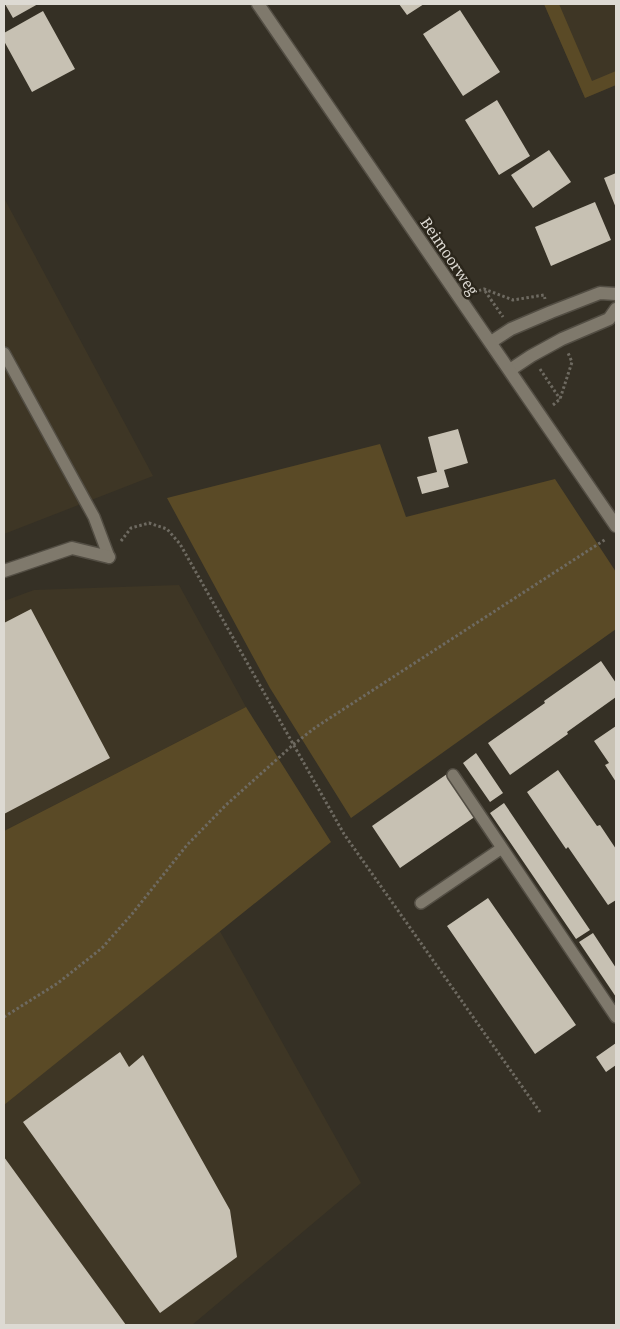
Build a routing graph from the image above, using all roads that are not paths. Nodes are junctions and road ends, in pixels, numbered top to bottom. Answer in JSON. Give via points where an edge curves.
{"nodes":[{"id":1,"x":258,"y":4,"type":"edge"},
{"id":2,"x":616,"y":294,"type":"edge"},
{"id":3,"x":616,"y":309,"type":"edge"},
{"id":4,"x":491,"y":342,"type":"junction"},
{"id":5,"x":4,"y":353,"type":"edge"},
{"id":6,"x":510,"y":370,"type":"junction"},
{"id":7,"x":613,"y":531,"type":"edge"},
{"id":8,"x":109,"y":557,"type":"joint"},
{"id":9,"x":4,"y":571,"type":"edge"},
{"id":10,"x":453,"y":774,"type":"dead end"},
{"id":11,"x":502,"y":848,"type":"junction"},
{"id":12,"x":421,"y":903,"type":"dead end"},
{"id":13,"x":616,"y":1017,"type":"edge"}],
"edges":[{"from":1,"to":4,"type":"main road","name":"Beimoorweg"},
{"from":2,"to":4,"type":"main road","via":[[600,293],[511,329]]},
{"from":3,"to":6,"type":"main road","via":[[609,319],[562,339]]},
{"from":4,"to":6,"type":"main road","name":"Beimoorweg"},
{"from":5,"to":8,"type":"lane","via":[[94,517]]},
{"from":6,"to":7,"type":"main road","name":"Beimoorweg"},
{"from":8,"to":9,"type":"main road","via":[[72,548]]},
{"from":10,"to":11,"type":"lane"},
{"from":11,"to":12,"type":"lane"},
{"from":11,"to":13,"type":"lane"}]}
